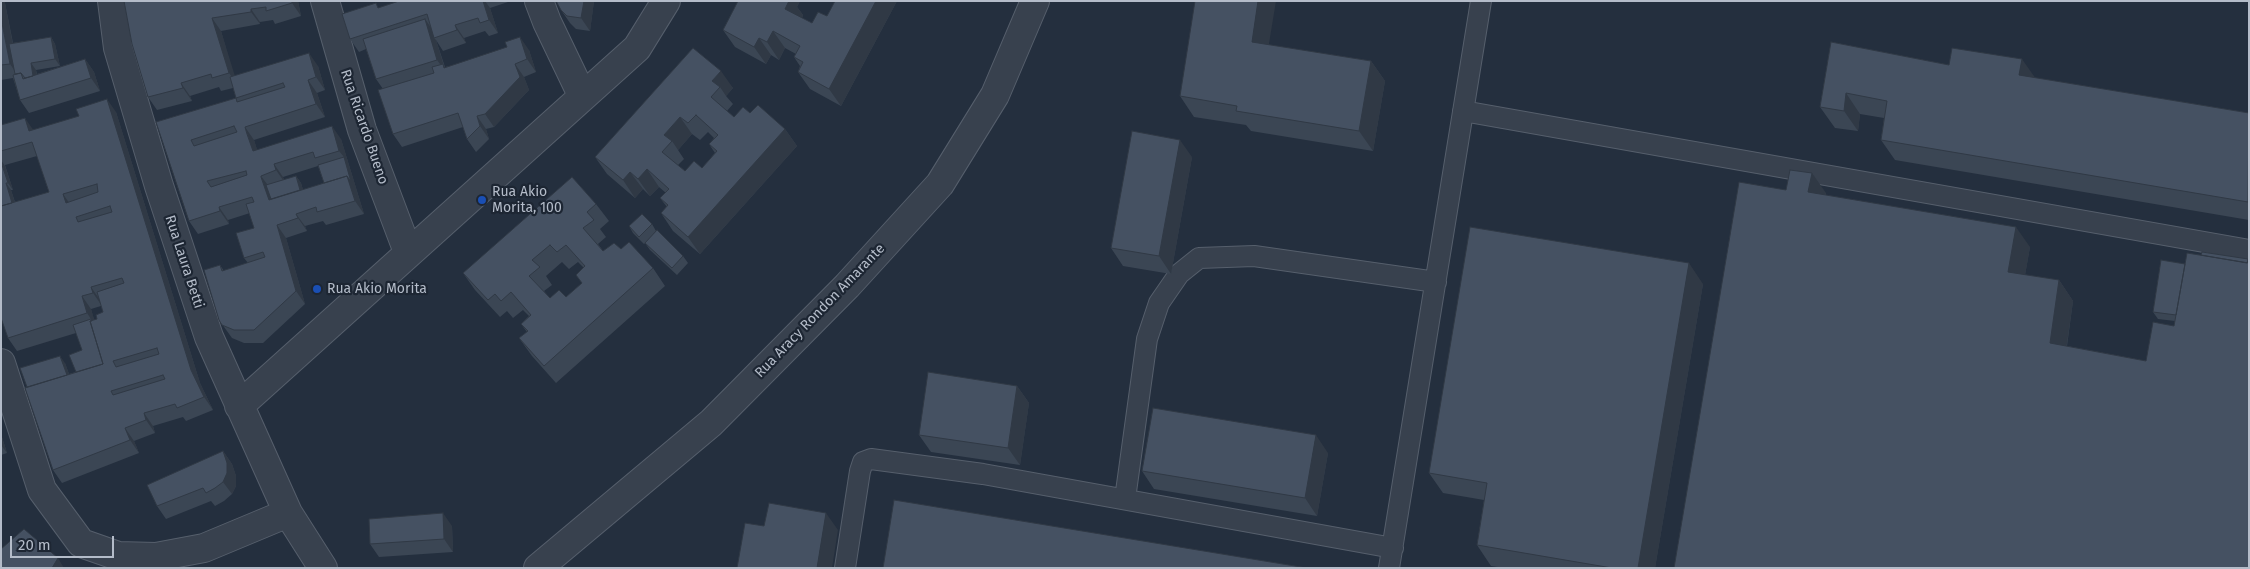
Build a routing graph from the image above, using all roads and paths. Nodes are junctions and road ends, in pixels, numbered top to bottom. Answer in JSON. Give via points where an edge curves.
{"nodes":[{"id":1,"x":112,"y":1,"type":"edge"},
{"id":2,"x":325,"y":1,"type":"edge"},
{"id":3,"x":539,"y":1,"type":"edge"},
{"id":4,"x":666,"y":1,"type":"edge"},
{"id":5,"x":1035,"y":1,"type":"edge"},
{"id":6,"x":1480,"y":1,"type":"edge"},
{"id":7,"x":582,"y":95,"type":"junction"},
{"id":8,"x":1463,"y":111,"type":"junction"},
{"id":9,"x":2249,"y":250,"type":"edge"},
{"id":10,"x":408,"y":252,"type":"junction"},
{"id":11,"x":1436,"y":282,"type":"junction"},
{"id":12,"x":1,"y":363,"type":"edge"},
{"id":13,"x":239,"y":406,"type":"junction"},
{"id":14,"x":1125,"y":499,"type":"junction"},
{"id":15,"x":288,"y":513,"type":"junction"},
{"id":16,"x":1393,"y":548,"type":"junction"},
{"id":17,"x":323,"y":568,"type":"edge"},
{"id":18,"x":538,"y":568,"type":"edge"},
{"id":19,"x":845,"y":568,"type":"edge"},
{"id":20,"x":1389,"y":568,"type":"edge"}],
"edges":[{"from":1,"to":13,"type":"street","name":"Rua Laura Betti","via":[[118,48],[159,186],[209,337]]},
{"from":2,"to":10,"type":"street","name":"Rua Ricardo Bueno","via":[[362,130]]},
{"from":3,"to":7,"type":"street"},
{"from":4,"to":7,"type":"street","via":[[637,48]]},
{"from":5,"to":18,"type":"street","name":"Rua Aracy Rondon Amarante","via":[[995,95],[940,184],[847,286],[711,423]]},
{"from":6,"to":8,"type":"lane"},
{"from":7,"to":10,"type":"street"},
{"from":8,"to":9,"type":"lane"},
{"from":8,"to":11,"type":"lane"},
{"from":10,"to":13,"type":"street"},
{"from":11,"to":14,"type":"lane","via":[[1254,256],[1199,258],[1179,274],[1159,302],[1147,339]]},
{"from":11,"to":16,"type":"lane"},
{"from":12,"to":15,"type":"street","via":[[42,490],[81,542],[118,556],[156,557],[204,548]]},
{"from":13,"to":15,"type":"street","name":"Rua Laura Betti"},
{"from":14,"to":16,"type":"lane"},
{"from":14,"to":19,"type":"lane","via":[[983,474],[871,459],[863,462],[860,471]]},
{"from":15,"to":17,"type":"street"},
{"from":16,"to":20,"type":"lane"}]}
